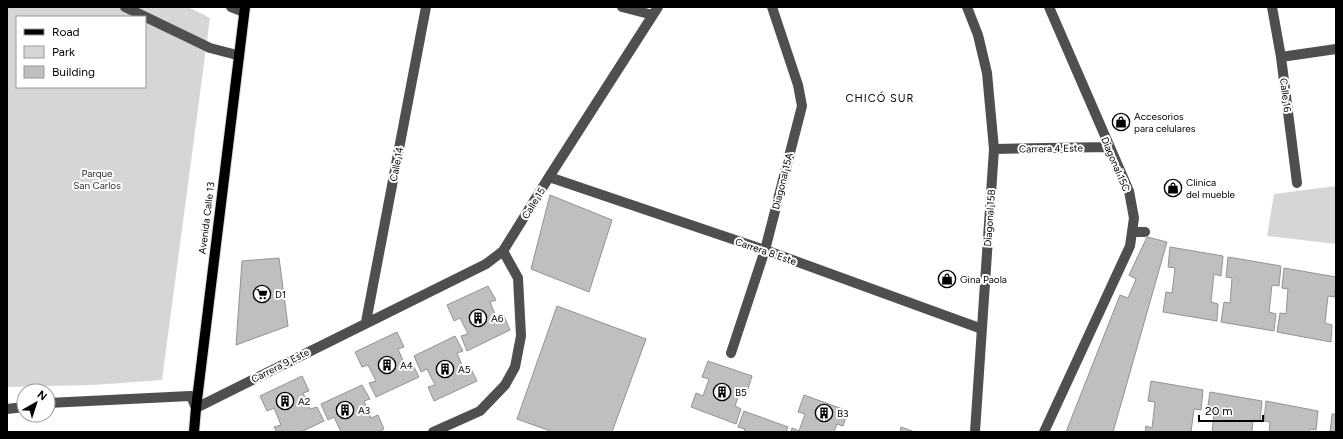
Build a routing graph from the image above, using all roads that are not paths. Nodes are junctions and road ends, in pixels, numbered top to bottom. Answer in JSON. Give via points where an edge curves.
{"nodes":[{"id":1,"x":125,"y":7,"type":"edge"},
{"id":2,"x":231,"y":7,"type":"edge"},
{"id":3,"x":426,"y":7,"type":"edge"},
{"id":4,"x":622,"y":7,"type":"edge"},
{"id":5,"x":772,"y":7,"type":"edge"},
{"id":6,"x":967,"y":7,"type":"edge"},
{"id":7,"x":1049,"y":7,"type":"edge"},
{"id":8,"x":1272,"y":7,"type":"edge"},
{"id":9,"x":244,"y":9,"type":"edge"},
{"id":10,"x":656,"y":11,"type":"edge"},
{"id":11,"x":144,"y":16,"type":"edge"},
{"id":12,"x":146,"y":17,"type":"edge"},
{"id":13,"x":1336,"y":49,"type":"edge"},
{"id":14,"x":237,"y":55,"type":"junction"},
{"id":15,"x":1281,"y":57,"type":"junction"},
{"id":16,"x":1109,"y":147,"type":"junction"},
{"id":17,"x":994,"y":149,"type":"junction"},
{"id":18,"x":549,"y":177,"type":"junction"},
{"id":19,"x":1297,"y":183,"type":"dead end"},
{"id":20,"x":1132,"y":232,"type":"junction"},
{"id":21,"x":1145,"y":232,"type":"dead end"},
{"id":22,"x":765,"y":250,"type":"junction"},
{"id":23,"x":503,"y":251,"type":"junction"},
{"id":24,"x":366,"y":322,"type":"junction"},
{"id":25,"x":982,"y":329,"type":"junction"},
{"id":26,"x":731,"y":354,"type":"dead end"},
{"id":27,"x":56,"y":403,"type":"edge"},
{"id":28,"x":196,"y":408,"type":"junction"},
{"id":29,"x":194,"y":432,"type":"edge"},
{"id":30,"x":433,"y":432,"type":"edge"},
{"id":31,"x":975,"y":432,"type":"edge"},
{"id":32,"x":1044,"y":432,"type":"edge"}],
"edges":[{"from":1,"to":11,"type":"street"},
{"from":2,"to":9,"type":"street"},
{"from":3,"to":24,"type":"street","name":"Calle 14"},
{"from":4,"to":10,"type":"street"},
{"from":5,"to":22,"type":"street","name":"Diagonal 15A","via":[[798,85],[802,106]]},
{"from":6,"to":17,"type":"street","name":"Diagonal 15B","via":[[978,35],[987,73]]},
{"from":7,"to":16,"type":"street","name":"Diagonal 15C"},
{"from":8,"to":15,"type":"street","name":"Calle 16"},
{"from":9,"to":14,"type":"main road","name":"Avenida Calle 13"},
{"from":10,"to":18,"type":"street","name":"Calle 15"},
{"from":12,"to":14,"type":"street","via":[[210,48]]},
{"from":13,"to":15,"type":"street"},
{"from":14,"to":28,"type":"main road","name":"Avenida Calle 13"},
{"from":15,"to":19,"type":"street","name":"Calle 16"},
{"from":16,"to":17,"type":"street","name":"Carrera 4 Este"},
{"from":16,"to":20,"type":"street","name":"Diagonal 15C","via":[[1129,191],[1134,218]]},
{"from":17,"to":25,"type":"street","name":"Diagonal 15B"},
{"from":18,"to":22,"type":"street","name":"Carrera 8 Este"},
{"from":18,"to":23,"type":"street","name":"Calle 15"},
{"from":20,"to":21,"type":"street"},
{"from":20,"to":32,"type":"street","name":"Diagonal 15C","via":[[1130,246]]},
{"from":22,"to":25,"type":"street","name":"Carrera 8 Este"},
{"from":22,"to":26,"type":"street","name":"Diagonal 15A"},
{"from":23,"to":24,"type":"street","name":"Carrera 9 Este","via":[[486,264]]},
{"from":23,"to":30,"type":"street","via":[[518,278],[521,336],[514,366],[505,384],[480,410]]},
{"from":24,"to":28,"type":"street","name":"Carrera 9 Este"},
{"from":25,"to":31,"type":"street","name":"Diagonal 15B"},
{"from":27,"to":28,"type":"street","via":[[191,396]]},
{"from":28,"to":29,"type":"main road","name":"Avenida Calle 13"}]}
